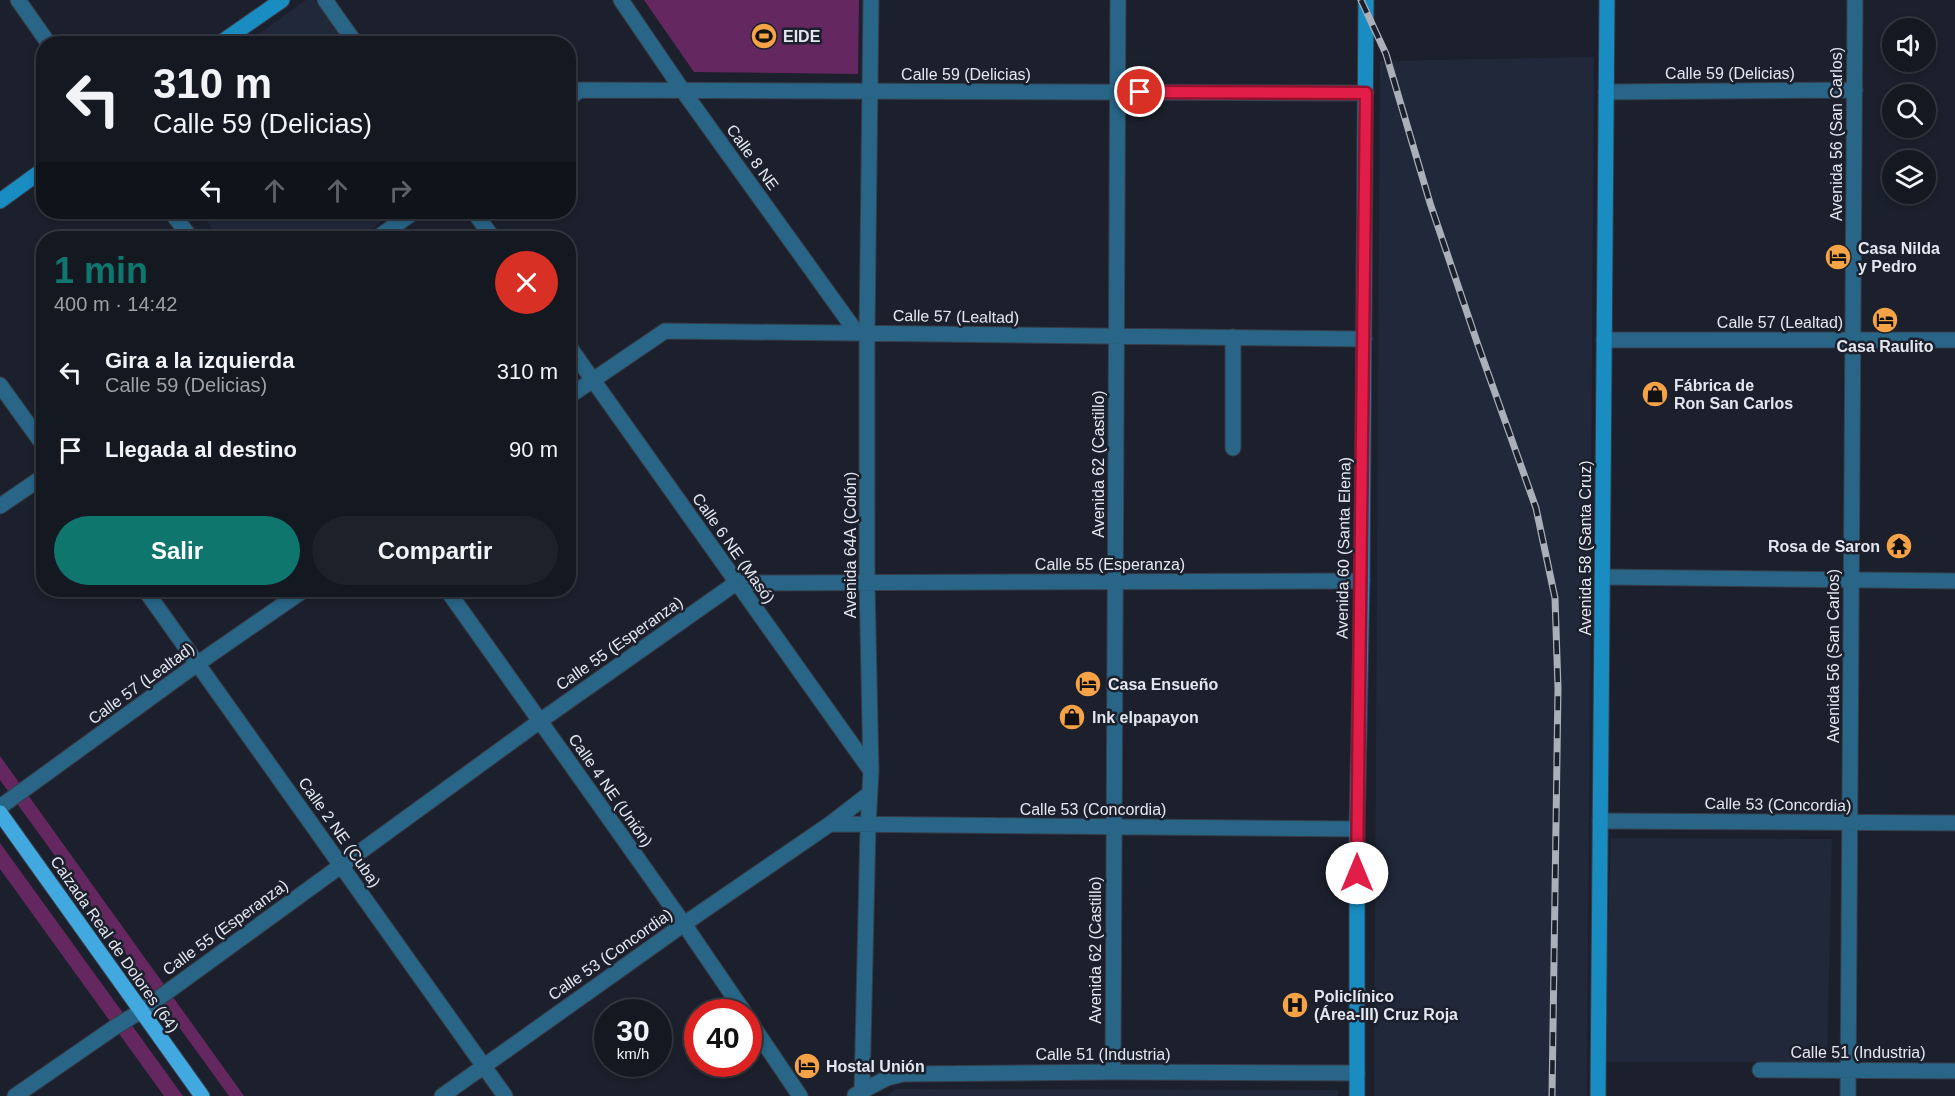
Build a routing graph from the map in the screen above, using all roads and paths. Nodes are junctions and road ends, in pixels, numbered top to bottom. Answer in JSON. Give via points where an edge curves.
{"nodes":[{"id":1,"x":18,"y":0,"type":"edge"},
{"id":2,"x":282,"y":0,"type":"edge"},
{"id":3,"x":325,"y":0,"type":"edge"},
{"id":4,"x":621,"y":0,"type":"edge"},
{"id":5,"x":871,"y":0,"type":"edge"},
{"id":6,"x":1118,"y":0,"type":"edge"},
{"id":7,"x":1366,"y":0,"type":"edge"},
{"id":8,"x":1607,"y":0,"type":"edge"},
{"id":9,"x":1856,"y":0,"type":"edge"},
{"id":10,"x":43,"y":36,"type":"edge"},
{"id":11,"x":230,"y":36,"type":"edge"},
{"id":12,"x":350,"y":36,"type":"edge"},
{"id":13,"x":1855,"y":90,"type":"junction"},
{"id":14,"x":683,"y":91,"type":"junction"},
{"id":15,"x":870,"y":91,"type":"junction"},
{"id":16,"x":1117,"y":92,"type":"junction"},
{"id":17,"x":1606,"y":92,"type":"junction"},
{"id":18,"x":576,"y":93,"type":"edge"},
{"id":19,"x":1366,"y":93,"type":"junction"},
{"id":20,"x":36,"y":175,"type":"edge"},
{"id":21,"x":0,"y":201,"type":"edge"},
{"id":22,"x":404,"y":219,"type":"edge"},
{"id":23,"x":387,"y":231,"type":"edge"},
{"id":24,"x":862,"y":333,"type":"junction"},
{"id":25,"x":1116,"y":336,"type":"junction"},
{"id":26,"x":1233,"y":337,"type":"junction"},
{"id":27,"x":1364,"y":339,"type":"junction"},
{"id":28,"x":1604,"y":340,"type":"junction"},
{"id":29,"x":1853,"y":340,"type":"junction"},
{"id":30,"x":1955,"y":340,"type":"edge"},
{"id":31,"x":576,"y":356,"type":"edge"},
{"id":32,"x":592,"y":379,"type":"junction"},
{"id":33,"x":0,"y":385,"type":"edge"},
{"id":34,"x":576,"y":391,"type":"edge"},
{"id":35,"x":36,"y":435,"type":"edge"},
{"id":36,"x":1233,"y":448,"type":"dead end"},
{"id":37,"x":36,"y":482,"type":"edge"},
{"id":38,"x":0,"y":507,"type":"edge"},
{"id":39,"x":1602,"y":577,"type":"junction"},
{"id":40,"x":1851,"y":580,"type":"junction"},
{"id":41,"x":1362,"y":581,"type":"junction"},
{"id":42,"x":1955,"y":581,"type":"edge"},
{"id":43,"x":1115,"y":582,"type":"junction"},
{"id":44,"x":736,"y":583,"type":"junction"},
{"id":45,"x":867,"y":583,"type":"junction"},
{"id":46,"x":150,"y":597,"type":"edge"},
{"id":47,"x":293,"y":597,"type":"edge"},
{"id":48,"x":452,"y":597,"type":"edge"},
{"id":49,"x":197,"y":664,"type":"junction"},
{"id":50,"x":540,"y":721,"type":"junction"},
{"id":51,"x":871,"y":771,"type":"junction"},
{"id":52,"x":869,"y":794,"type":"junction"},
{"id":53,"x":0,"y":807,"type":"edge"},
{"id":54,"x":0,"y":813,"type":"edge"},
{"id":55,"x":1600,"y":821,"type":"junction"},
{"id":56,"x":1850,"y":823,"type":"junction"},
{"id":57,"x":1955,"y":823,"type":"edge"},
{"id":58,"x":830,"y":824,"type":"junction"},
{"id":59,"x":868,"y":826,"type":"junction"},
{"id":60,"x":1114,"y":827,"type":"junction"},
{"id":61,"x":1357,"y":829,"type":"junction"},
{"id":62,"x":341,"y":864,"type":"junction"},
{"id":63,"x":684,"y":924,"type":"junction"},
{"id":64,"x":735,"y":999,"type":"edge"},
{"id":65,"x":141,"y":1011,"type":"junction"},
{"id":66,"x":762,"y":1040,"type":"edge"},
{"id":67,"x":483,"y":1067,"type":"junction"},
{"id":68,"x":1760,"y":1070,"type":"dead end"},
{"id":69,"x":1848,"y":1070,"type":"junction"},
{"id":70,"x":1955,"y":1071,"type":"edge"},
{"id":71,"x":1113,"y":1072,"type":"junction"},
{"id":72,"x":1357,"y":1073,"type":"junction"},
{"id":73,"x":858,"y":1093,"type":"edge"},
{"id":74,"x":15,"y":1096,"type":"edge"},
{"id":75,"x":202,"y":1096,"type":"edge"},
{"id":76,"x":442,"y":1096,"type":"edge"},
{"id":77,"x":505,"y":1096,"type":"edge"},
{"id":78,"x":800,"y":1096,"type":"edge"},
{"id":79,"x":1357,"y":1096,"type":"edge"},
{"id":80,"x":1598,"y":1096,"type":"edge"},
{"id":81,"x":1848,"y":1096,"type":"edge"}],
"edges":[{"from":1,"to":10,"type":"street"},
{"from":2,"to":11,"type":"street"},
{"from":3,"to":12,"type":"street"},
{"from":4,"to":14,"type":"street","name":"Calle 8 NE"},
{"from":5,"to":15,"type":"street","name":"Avenida 64A (Colón)"},
{"from":6,"to":16,"type":"street","name":"Avenida 62 (Castillo)"},
{"from":7,"to":19,"type":"street","name":"Avenida 60 (Santa Elena)"},
{"from":8,"to":17,"type":"street","name":"Avenida 58 (Santa Cruz)"},
{"from":9,"to":13,"type":"street","name":"Avenida 56 (San Carlos)"},
{"from":13,"to":17,"type":"street","name":"Calle 59 (Delicias)"},
{"from":13,"to":29,"type":"street","name":"Avenida 56 (San Carlos)"},
{"from":14,"to":15,"type":"street","name":"Calle 59 (Delicias)"},
{"from":14,"to":18,"type":"street","name":"Calle 59 (Delicias)"},
{"from":14,"to":24,"type":"street","name":"Calle 8 NE"},
{"from":15,"to":16,"type":"street","name":"Calle 59 (Delicias)"},
{"from":15,"to":24,"type":"street","name":"Avenida 64A (Colón)"},
{"from":16,"to":19,"type":"street","name":"Calle 59 (Delicias)"},
{"from":16,"to":25,"type":"street","name":"Avenida 62 (Castillo)"},
{"from":17,"to":28,"type":"street","name":"Avenida 58 (Santa Cruz)"},
{"from":19,"to":27,"type":"street","name":"Avenida 60 (Santa Elena)"},
{"from":20,"to":21,"type":"street"},
{"from":22,"to":23,"type":"street"},
{"from":24,"to":25,"type":"street","name":"Calle 57 (Lealtad)"},
{"from":24,"to":32,"type":"street","name":"Calle 57 (Lealtad)","via":[[665,331]]},
{"from":24,"to":45,"type":"street","name":"Avenida 64A (Colón)"},
{"from":25,"to":26,"type":"street","name":"Calle 57 (Lealtad)"},
{"from":25,"to":43,"type":"street","name":"Avenida 62 (Castillo)"},
{"from":26,"to":27,"type":"street","name":"Calle 57 (Lealtad)"},
{"from":26,"to":36,"type":"street"},
{"from":27,"to":41,"type":"street","name":"Avenida 60 (Santa Elena)"},
{"from":28,"to":29,"type":"street","name":"Calle 57 (Lealtad)"},
{"from":28,"to":39,"type":"street","name":"Avenida 58 (Santa Cruz)"},
{"from":29,"to":30,"type":"street","name":"Calle 57 (Lealtad)"},
{"from":29,"to":40,"type":"street","name":"Avenida 56 (San Carlos)"},
{"from":31,"to":32,"type":"street","name":"Calle 6 NE (Masó)"},
{"from":32,"to":34,"type":"street","name":"Calle 57 (Lealtad)"},
{"from":32,"to":44,"type":"street","name":"Calle 6 NE (Masó)"},
{"from":33,"to":35,"type":"street"},
{"from":37,"to":38,"type":"street"},
{"from":39,"to":40,"type":"street"},
{"from":39,"to":55,"type":"street","name":"Avenida 58 (Santa Cruz)"},
{"from":40,"to":42,"type":"street"},
{"from":40,"to":56,"type":"street","name":"Avenida 56 (San Carlos)"},
{"from":41,"to":43,"type":"street","name":"Calle 55 (Esperanza)"},
{"from":41,"to":61,"type":"street","name":"Avenida 60 (Santa Elena)"},
{"from":43,"to":45,"type":"street","name":"Calle 55 (Esperanza)"},
{"from":43,"to":60,"type":"street","name":"Avenida 62 (Castillo)"},
{"from":44,"to":45,"type":"street","name":"Calle 55 (Esperanza)"},
{"from":44,"to":50,"type":"street","name":"Calle 55 (Esperanza)"},
{"from":44,"to":51,"type":"street","name":"Calle 6 NE (Masó)"},
{"from":45,"to":51,"type":"street","name":"Avenida 64A (Colón)"},
{"from":46,"to":49,"type":"street","name":"Calle 2 NE (Cuba)"},
{"from":47,"to":49,"type":"street","name":"Calle 57 (Lealtad)"},
{"from":48,"to":50,"type":"street","name":"Calle 4 NE (Unión)"},
{"from":49,"to":53,"type":"street","name":"Calle 57 (Lealtad)"},
{"from":49,"to":62,"type":"street","name":"Calle 2 NE (Cuba)"},
{"from":50,"to":62,"type":"street","name":"Calle 55 (Esperanza)"},
{"from":50,"to":63,"type":"street","name":"Calle 4 NE (Unión)"},
{"from":51,"to":52,"type":"street","name":"Avenida 64A (Colón)"},
{"from":52,"to":58,"type":"street","name":"Calle 53 (Concordia)"},
{"from":52,"to":59,"type":"street","name":"Avenida 64A (Colón)"},
{"from":54,"to":65,"type":"main road","name":"Calzada Real de Dolores (64)"},
{"from":55,"to":56,"type":"street","name":"Calle 53 (Concordia)"},
{"from":55,"to":80,"type":"street","name":"Avenida 58 (Santa Cruz)"},
{"from":56,"to":57,"type":"street","name":"Calle 53 (Concordia)"},
{"from":56,"to":69,"type":"street","name":"Avenida 56 (San Carlos)"},
{"from":58,"to":59,"type":"street","name":"Calle 53 (Concordia)"},
{"from":58,"to":63,"type":"street","name":"Calle 53 (Concordia)"},
{"from":59,"to":60,"type":"street","name":"Calle 53 (Concordia)"},
{"from":59,"to":73,"type":"street","name":"Avenida 64A (Colón)"},
{"from":60,"to":61,"type":"street","name":"Calle 53 (Concordia)"},
{"from":60,"to":71,"type":"street","name":"Avenida 62 (Castillo)"},
{"from":61,"to":72,"type":"street","name":"Avenida 60 (Santa Elena)"},
{"from":62,"to":65,"type":"street","name":"Calle 55 (Esperanza)"},
{"from":62,"to":67,"type":"street","name":"Calle 2 NE (Cuba)"},
{"from":63,"to":64,"type":"street","name":"Calle 4 NE (Unión)"},
{"from":63,"to":67,"type":"street","name":"Calle 53 (Concordia)"},
{"from":65,"to":74,"type":"street","name":"Calle 55 (Esperanza)"},
{"from":65,"to":75,"type":"main road","name":"Calzada Real de Dolores (64)"},
{"from":66,"to":78,"type":"street"},
{"from":67,"to":76,"type":"street","name":"Calle 53 (Concordia)"},
{"from":67,"to":77,"type":"street","name":"Calle 2 NE (Cuba)"},
{"from":68,"to":69,"type":"street","name":"Calle 51 (Industria)"},
{"from":69,"to":70,"type":"street","name":"Calle 51 (Industria)"},
{"from":69,"to":81,"type":"street","name":"Avenida 56 (San Carlos)"},
{"from":71,"to":72,"type":"street","name":"Calle 51 (Industria)"},
{"from":71,"to":73,"type":"street","name":"Calle 51 (Industria)","via":[[904,1074]]},
{"from":72,"to":79,"type":"street","name":"Avenida 60 (Santa Elena)"}]}
